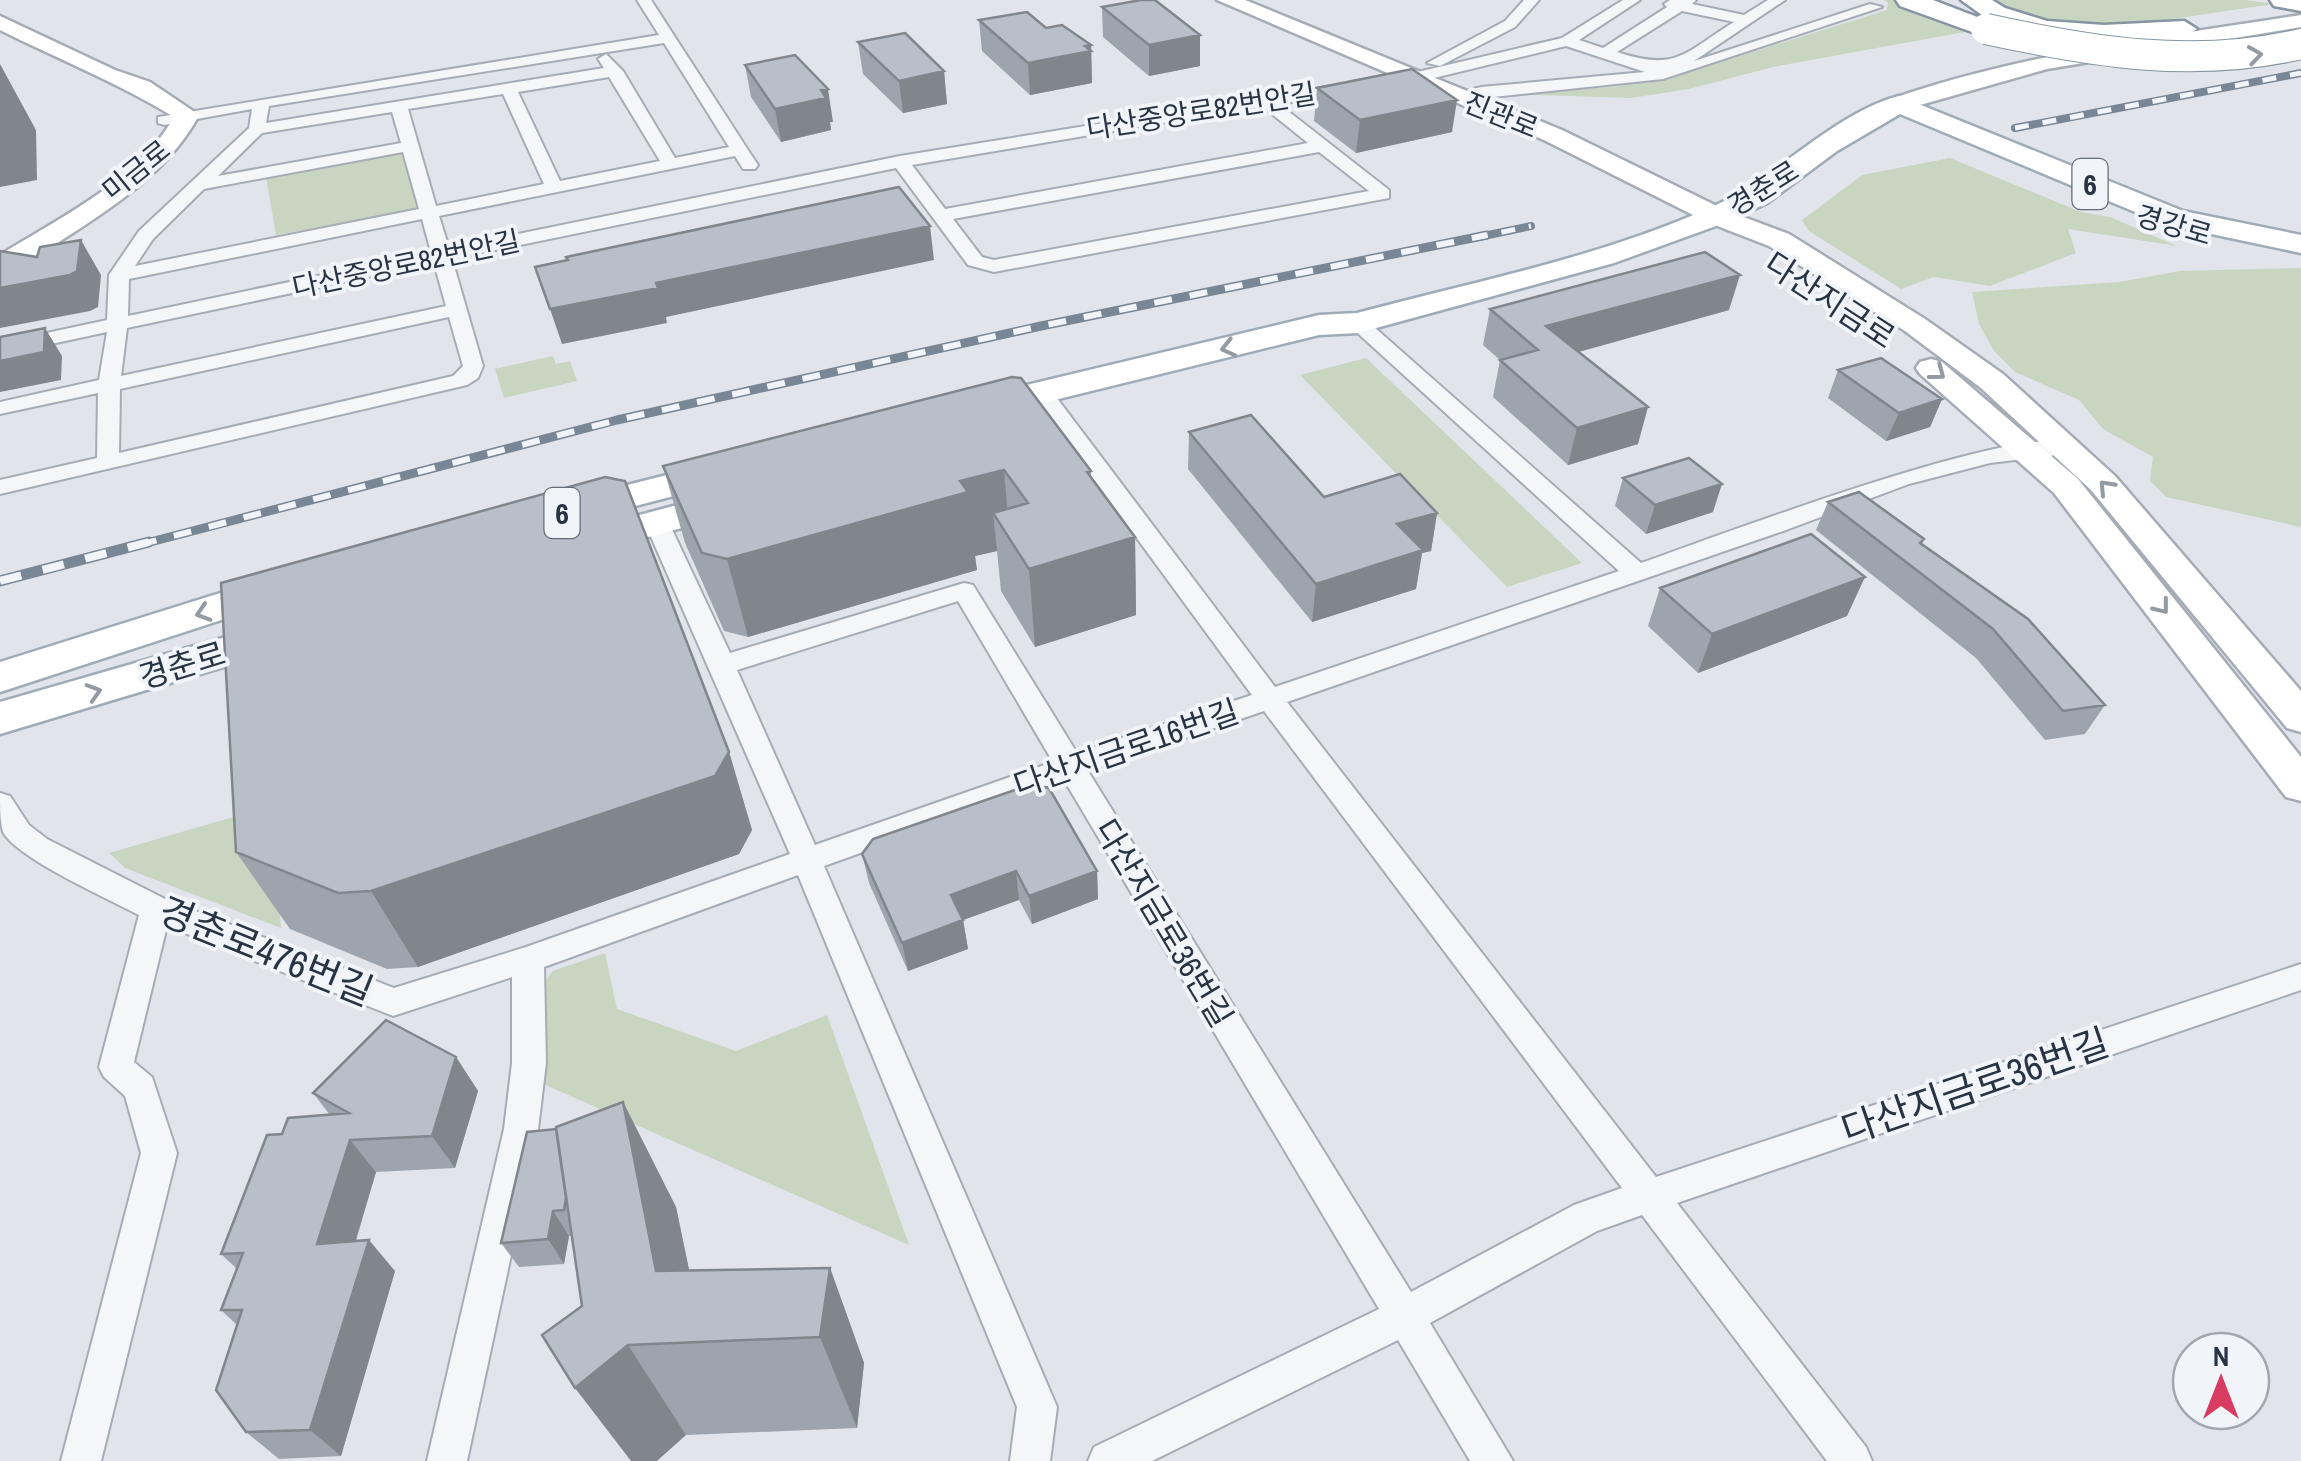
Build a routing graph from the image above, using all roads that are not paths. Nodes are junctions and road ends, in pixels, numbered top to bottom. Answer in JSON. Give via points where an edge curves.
{"nodes":[{"id":1,"x":644,"y":0,"type":"edge"},
{"id":2,"x":1227,"y":0,"type":"edge"},
{"id":3,"x":1532,"y":0,"type":"edge"},
{"id":4,"x":1632,"y":0,"type":"edge"},
{"id":5,"x":1655,"y":0,"type":"edge"},
{"id":6,"x":1778,"y":0,"type":"edge"},
{"id":7,"x":1910,"y":0,"type":"edge"},
{"id":8,"x":1974,"y":0,"type":"edge"},
{"id":9,"x":2283,"y":0,"type":"edge"},
{"id":10,"x":1685,"y":3,"type":"edge"},
{"id":11,"x":2301,"y":6,"type":"edge"},
{"id":12,"x":1876,"y":8,"type":"dead end"},
{"id":13,"x":1746,"y":20,"type":"junction"},
{"id":14,"x":2301,"y":21,"type":"edge"},
{"id":15,"x":1,"y":30,"type":"edge"},
{"id":16,"x":2172,"y":35,"type":"junction"},
{"id":17,"x":665,"y":38,"type":"junction"},
{"id":18,"x":1567,"y":40,"type":"junction"},
{"id":19,"x":2301,"y":44,"type":"edge"},
{"id":20,"x":598,"y":49,"type":"junction"},
{"id":21,"x":1604,"y":54,"type":"junction"},
{"id":22,"x":1672,"y":68,"type":"junction"},
{"id":23,"x":614,"y":71,"type":"junction"},
{"id":24,"x":1413,"y":78,"type":"junction"},
{"id":25,"x":509,"y":90,"type":"junction"},
{"id":26,"x":1455,"y":96,"type":"junction"},
{"id":27,"x":1264,"y":100,"type":"junction"},
{"id":28,"x":261,"y":102,"type":"junction"},
{"id":29,"x":398,"y":108,"type":"junction"},
{"id":30,"x":1892,"y":108,"type":"junction"},
{"id":31,"x":176,"y":117,"type":"junction"},
{"id":32,"x":258,"y":130,"type":"junction"},
{"id":33,"x":411,"y":146,"type":"junction"},
{"id":34,"x":1322,"y":146,"type":"junction"},
{"id":35,"x":740,"y":150,"type":"junction"},
{"id":36,"x":900,"y":162,"type":"junction"},
{"id":37,"x":670,"y":164,"type":"junction"},
{"id":38,"x":197,"y":185,"type":"junction"},
{"id":39,"x":763,"y":187,"type":"junction"},
{"id":40,"x":555,"y":188,"type":"junction"},
{"id":41,"x":429,"y":213,"type":"junction"},
{"id":42,"x":938,"y":216,"type":"junction"},
{"id":43,"x":1716,"y":216,"type":"junction"},
{"id":44,"x":2301,"y":244,"type":"edge"},
{"id":45,"x":2301,"y":252,"type":"edge"},
{"id":46,"x":0,"y":254,"type":"edge"},
{"id":47,"x":444,"y":258,"type":"junction"},
{"id":48,"x":0,"y":267,"type":"edge"},
{"id":49,"x":119,"y":275,"type":"junction"},
{"id":50,"x":456,"y":310,"type":"junction"},
{"id":51,"x":117,"y":323,"type":"junction"},
{"id":52,"x":1358,"y":323,"type":"junction"},
{"id":53,"x":0,"y":350,"type":"edge"},
{"id":54,"x":108,"y":385,"type":"junction"},
{"id":55,"x":1050,"y":405,"type":"junction"},
{"id":56,"x":0,"y":408,"type":"edge"},
{"id":57,"x":949,"y":429,"type":"edge"},
{"id":58,"x":2066,"y":448,"type":"junction"},
{"id":59,"x":2029,"y":451,"type":"junction"},
{"id":60,"x":108,"y":463,"type":"junction"},
{"id":61,"x":0,"y":487,"type":"edge"},
{"id":62,"x":657,"y":522,"type":"junction"},
{"id":63,"x":1636,"y":573,"type":"junction"},
{"id":64,"x":317,"y":576,"type":"edge"},
{"id":65,"x":315,"y":624,"type":"edge"},
{"id":66,"x":722,"y":665,"type":"junction"},
{"id":67,"x":0,"y":676,"type":"edge"},
{"id":68,"x":1270,"y":698,"type":"junction"},
{"id":69,"x":0,"y":718,"type":"edge"},
{"id":70,"x":2301,"y":718,"type":"edge"},
{"id":71,"x":1069,"y":767,"type":"junction"},
{"id":72,"x":2301,"y":786,"type":"edge"},
{"id":73,"x":0,"y":804,"type":"edge"},
{"id":74,"x":806,"y":859,"type":"junction"},
{"id":75,"x":156,"y":909,"type":"junction"},
{"id":76,"x":528,"y":960,"type":"junction"},
{"id":77,"x":2301,"y":977,"type":"edge"},
{"id":78,"x":1650,"y":1196,"type":"junction"},
{"id":79,"x":1402,"y":1316,"type":"junction"},
{"id":80,"x":81,"y":1461,"type":"edge"},
{"id":81,"x":447,"y":1461,"type":"edge"},
{"id":82,"x":1030,"y":1461,"type":"edge"},
{"id":83,"x":1108,"y":1461,"type":"edge"},
{"id":84,"x":1493,"y":1461,"type":"edge"},
{"id":85,"x":1852,"y":1461,"type":"edge"}],
"edges":[{"from":1,"to":17,"type":"street"},
{"from":2,"to":24,"type":"street","name":"진관로"},
{"from":3,"to":24,"type":"street","via":[[1510,24]]},
{"from":4,"to":18,"type":"street","name":"다산중앙로82번안길"},
{"from":5,"to":10,"type":"street"},
{"from":6,"to":13,"type":"street"},
{"from":7,"to":19,"type":"highway","one_way":true,"bridge":true,"via":[[1986,29],[2137,56],[2248,57]]},
{"from":8,"to":16,"type":"highway","via":[[2007,17],[2067,32]]},
{"from":9,"to":11,"type":"highway"},
{"from":10,"to":13,"type":"street"},
{"from":10,"to":21,"type":"street"},
{"from":11,"to":16,"type":"street","name":"경춘로"},
{"from":12,"to":22,"type":"street"},
{"from":13,"to":22,"type":"street"},
{"from":14,"to":16,"type":"street","name":"경춘로"},
{"from":15,"to":31,"type":"street","name":"미금로","via":[[142,88]]},
{"from":16,"to":30,"type":"street","name":"경춘로","via":[[1995,72]]},
{"from":17,"to":20,"type":"street"},
{"from":17,"to":35,"type":"street"},
{"from":18,"to":21,"type":"street"},
{"from":18,"to":24,"type":"street","name":"다산중앙로82번안길"},
{"from":20,"to":23,"type":"street"},
{"from":20,"to":28,"type":"street"},
{"from":21,"to":22,"type":"street"},
{"from":22,"to":26,"type":"street","via":[[1588,85]]},
{"from":23,"to":25,"type":"street"},
{"from":23,"to":37,"type":"street"},
{"from":24,"to":26,"type":"street","name":"진관로"},
{"from":24,"to":27,"type":"street","name":"다산중앙로82번안길"},
{"from":25,"to":29,"type":"street"},
{"from":25,"to":40,"type":"street"},
{"from":26,"to":43,"type":"street","name":"진관로","via":[[1622,167]]},
{"from":27,"to":34,"type":"street"},
{"from":27,"to":36,"type":"street","name":"다산중앙로82번안길"},
{"from":28,"to":31,"type":"street"},
{"from":28,"to":32,"type":"street"},
{"from":29,"to":32,"type":"street"},
{"from":29,"to":33,"type":"street"},
{"from":30,"to":43,"type":"main road","name":"경춘로","via":[[1827,145],[1757,198]]},
{"from":30,"to":44,"type":"main road","name":"경강로","number":"6","via":[[2175,218]]},
{"from":30,"to":45,"type":"main road","name":"경강로","number":"6","via":[[2129,214]]},
{"from":31,"to":46,"type":"street","name":"미금로","via":[[113,178]]},
{"from":31,"to":48,"type":"street","name":"미금로","via":[[183,129],[169,147]]},
{"from":32,"to":38,"type":"street"},
{"from":33,"to":38,"type":"street"},
{"from":33,"to":41,"type":"street"},
{"from":34,"to":42,"type":"street"},
{"from":34,"to":42,"type":"street","via":[[1382,194],[994,266],[975,261]]},
{"from":35,"to":37,"type":"street"},
{"from":35,"to":39,"type":"street"},
{"from":36,"to":39,"type":"street","name":"다산중앙로82번안길"},
{"from":36,"to":42,"type":"street"},
{"from":37,"to":40,"type":"street"},
{"from":38,"to":49,"type":"street","via":[[146,236]]},
{"from":39,"to":47,"type":"street","name":"다산중앙로82번안길"},
{"from":40,"to":41,"type":"street"},
{"from":41,"to":47,"type":"street"},
{"from":41,"to":49,"type":"street"},
{"from":43,"to":52,"type":"main road","name":"경춘로","via":[[1603,256]]},
{"from":43,"to":58,"type":"street","name":"다산지금로","via":[[1779,240],[1915,325],[1992,381]]},
{"from":43,"to":59,"type":"street","name":"다산지금로","one_way":true,"via":[[1755,250],[1922,361]]},
{"from":47,"to":50,"type":"street"},
{"from":47,"to":51,"type":"street","name":"다산중앙로82번안길"},
{"from":49,"to":51,"type":"street"},
{"from":50,"to":54,"type":"street"},
{"from":50,"to":60,"type":"street","via":[[474,366],[460,382]]},
{"from":51,"to":53,"type":"street","name":"다산중앙로82번안길"},
{"from":51,"to":54,"type":"street"},
{"from":52,"to":55,"type":"main road","name":"경춘로","via":[[1338,343]]},
{"from":52,"to":63,"type":"street"},
{"from":54,"to":56,"type":"street"},
{"from":54,"to":60,"type":"street"},
{"from":55,"to":57,"type":"main road","name":"경춘로"},
{"from":55,"to":68,"type":"street"},
{"from":58,"to":59,"type":"street","name":"다산지금로16번길"},
{"from":70,"to":58,"type":"street","name":"다산지금로","one_way":true,"via":[[2190,582]]},
{"from":59,"to":63,"type":"street","name":"다산지금로16번길","via":[[1901,479]]},
{"from":59,"to":72,"type":"street","name":"다산지금로","one_way":true,"via":[[2066,486]]},
{"from":60,"to":61,"type":"street"},
{"from":62,"to":62,"type":"main road","number":"6","via":[[768,477],[542,536]]},
{"from":62,"to":66,"type":"street"},
{"from":63,"to":68,"type":"street","name":"다산지금로16번길"},
{"from":64,"to":67,"type":"main road","name":"경춘로","one_way":true},
{"from":69,"to":65,"type":"main road","name":"경춘로","one_way":true},
{"from":66,"to":71,"type":"street","name":"다산지금로36번길","via":[[964,591]]},
{"from":66,"to":74,"type":"street"},
{"from":68,"to":71,"type":"street","name":"다산지금로16번길"},
{"from":68,"to":78,"type":"street"},
{"from":71,"to":74,"type":"street","name":"다산지금로16번길"},
{"from":71,"to":79,"type":"street","name":"다산지금로36번길"},
{"from":73,"to":75,"type":"street","name":"경춘로476번길","via":[[37,847]]},
{"from":74,"to":76,"type":"street","name":"다산지금로16번길"},
{"from":74,"to":82,"type":"street","via":[[1037,1407]]},
{"from":75,"to":76,"type":"street","name":"경춘로476번길","via":[[393,1002]]},
{"from":75,"to":80,"type":"street","via":[[116,1066],[140,1088],[160,1153]]},
{"from":76,"to":81,"type":"street","via":[[529,1063],[521,1129]]},
{"from":77,"to":78,"type":"street","name":"다산지금로36번길"},
{"from":78,"to":79,"type":"street","name":"다산지금로36번길","via":[[1588,1217]]},
{"from":78,"to":85,"type":"street"},
{"from":79,"to":83,"type":"street","name":"다산지금로36번길"},
{"from":79,"to":84,"type":"street"}]}
